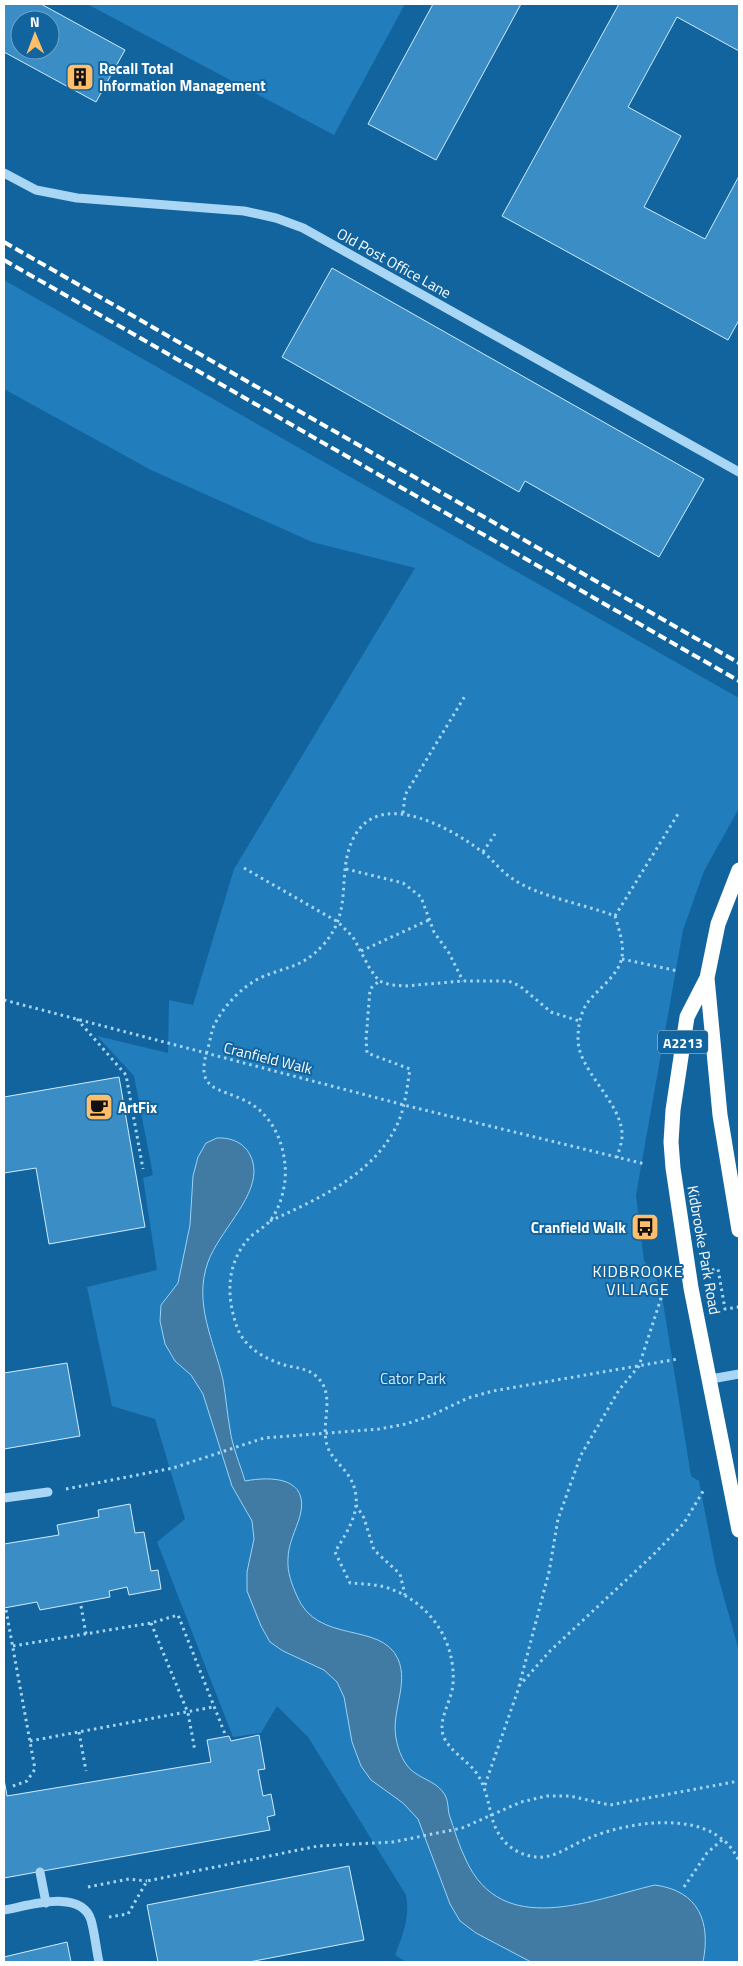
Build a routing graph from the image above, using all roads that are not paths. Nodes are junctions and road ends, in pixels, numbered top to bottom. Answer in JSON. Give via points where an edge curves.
{"nodes":[{"id":1,"x":4,"y":173,"type":"edge"},
{"id":2,"x":739,"y":472,"type":"edge"},
{"id":3,"x":739,"y":870,"type":"edge"},
{"id":4,"x":707,"y":978,"type":"junction"},
{"id":5,"x":739,"y":1230,"type":"edge"},
{"id":6,"x":739,"y":1374,"type":"edge"},
{"id":7,"x":710,"y":1379,"type":"junction"},
{"id":8,"x":48,"y":1492,"type":"road end"},
{"id":9,"x":4,"y":1498,"type":"edge"},
{"id":10,"x":739,"y":1530,"type":"edge"},
{"id":11,"x":40,"y":1872,"type":"dead end"},
{"id":12,"x":46,"y":1903,"type":"junction"},
{"id":13,"x":4,"y":1910,"type":"edge"},
{"id":14,"x":99,"y":1962,"type":"edge"}],
"edges":[{"from":1,"to":2,"type":"street","name":"Old Post Office Lane","via":[[36,190],[69,196],[244,211],[303,228]]},
{"from":3,"to":4,"type":"highway","name":"Kidbrooke Park Road","number":"A2213","via":[[718,924]]},
{"from":4,"to":5,"type":"highway","name":"Kidbrooke Park Road","number":"A2213","via":[[720,1115]]},
{"from":4,"to":7,"type":"highway","name":"Kidbrooke Park Road","number":"A2213","via":[[687,1017],[671,1142],[672,1168],[689,1273]]},
{"from":6,"to":7,"type":"street"},
{"from":7,"to":10,"type":"highway","name":"Kidbrooke Park Road","number":"A2213"},
{"from":8,"to":9,"type":"street"},
{"from":11,"to":12,"type":"street"},
{"from":12,"to":13,"type":"street"},
{"from":12,"to":14,"type":"street","via":[[65,1900],[86,1910]]}]}
